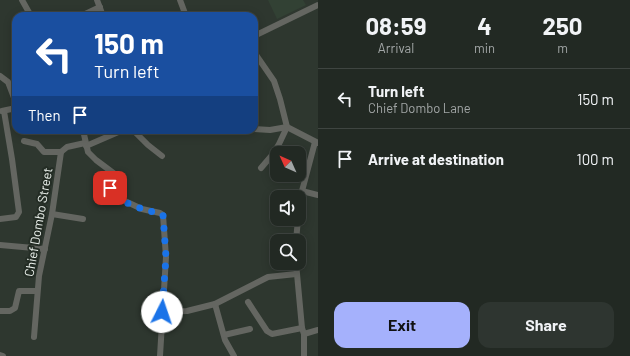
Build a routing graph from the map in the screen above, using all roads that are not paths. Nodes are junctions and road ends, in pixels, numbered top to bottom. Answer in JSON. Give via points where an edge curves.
{"nodes":[{"id":1,"x":22,"y":0,"type":"edge"},
{"id":2,"x":97,"y":0,"type":"edge"},
{"id":3,"x":180,"y":0,"type":"edge"},
{"id":4,"x":316,"y":5,"type":"edge"},
{"id":5,"x":100,"y":7,"type":"junction"},
{"id":6,"x":29,"y":12,"type":"edge"},
{"id":7,"x":89,"y":12,"type":"edge"},
{"id":8,"x":102,"y":12,"type":"edge"},
{"id":9,"x":184,"y":12,"type":"edge"},
{"id":10,"x":258,"y":34,"type":"edge"},
{"id":11,"x":258,"y":58,"type":"edge"},
{"id":12,"x":0,"y":76,"type":"edge"},
{"id":13,"x":12,"y":92,"type":"edge"},
{"id":14,"x":12,"y":109,"type":"edge"},
{"id":15,"x":2,"y":111,"type":"edge"},
{"id":16,"x":287,"y":126,"type":"junction"},
{"id":17,"x":258,"y":129,"type":"edge"},
{"id":18,"x":84,"y":134,"type":"edge"},
{"id":19,"x":113,"y":134,"type":"edge"},
{"id":20,"x":137,"y":134,"type":"edge"},
{"id":21,"x":24,"y":142,"type":"dead end"},
{"id":22,"x":317,"y":142,"type":"edge"},
{"id":23,"x":86,"y":145,"type":"junction"},
{"id":24,"x":61,"y":152,"type":"junction"},
{"id":25,"x":162,"y":156,"type":"dead end"},
{"id":26,"x":262,"y":168,"type":"dead end"},
{"id":27,"x":302,"y":190,"type":"edge"},
{"id":28,"x":306,"y":192,"type":"edge"},
{"id":29,"x":318,"y":195,"type":"edge"},
{"id":30,"x":52,"y":214,"type":"junction"},
{"id":31,"x":0,"y":219,"type":"edge"},
{"id":32,"x":83,"y":219,"type":"dead end"},
{"id":33,"x":0,"y":245,"type":"edge"},
{"id":34,"x":45,"y":249,"type":"junction"},
{"id":35,"x":296,"y":270,"type":"edge"},
{"id":36,"x":296,"y":274,"type":"junction"},
{"id":37,"x":37,"y":291,"type":"junction"},
{"id":38,"x":248,"y":302,"type":"dead end"},
{"id":39,"x":215,"y":304,"type":"junction"},
{"id":40,"x":0,"y":311,"type":"edge"},
{"id":41,"x":162,"y":312,"type":"junction"},
{"id":42,"x":250,"y":329,"type":"dead end"},
{"id":43,"x":318,"y":330,"type":"edge"},
{"id":44,"x":303,"y":331,"type":"junction"},
{"id":45,"x":224,"y":335,"type":"junction"},
{"id":46,"x":34,"y":337,"type":"dead end"},
{"id":47,"x":160,"y":356,"type":"edge"},
{"id":48,"x":234,"y":356,"type":"edge"},
{"id":49,"x":304,"y":356,"type":"edge"}],
"edges":[{"from":1,"to":6,"type":"street"},
{"from":2,"to":5,"type":"street"},
{"from":3,"to":9,"type":"street"},
{"from":4,"to":10,"type":"street"},
{"from":5,"to":7,"type":"street"},
{"from":5,"to":8,"type":"street"},
{"from":11,"to":16,"type":"street","via":[[274,82]]},
{"from":12,"to":13,"type":"street","via":[[8,82]]},
{"from":14,"to":15,"type":"street"},
{"from":15,"to":31,"type":"street","via":[[12,158],[19,212],[16,217]]},
{"from":16,"to":17,"type":"street","via":[[270,130]]},
{"from":16,"to":22,"type":"street"},
{"from":16,"to":26,"type":"street","via":[[279,144]]},
{"from":18,"to":23,"type":"street"},
{"from":19,"to":23,"type":"street","name":"Chief Dombo Street"},
{"from":20,"to":25,"type":"street"},
{"from":21,"to":24,"type":"street","via":[[37,144],[44,152]]},
{"from":22,"to":27,"type":"street"},
{"from":23,"to":24,"type":"street","name":"Chief Dombo Street","via":[[67,147]]},
{"from":23,"to":41,"type":"street","via":[[91,156],[115,173],[110,188],[112,195],[142,209],[163,215],[166,257]]},
{"from":24,"to":30,"type":"street","name":"Chief Dombo Street"},
{"from":28,"to":29,"type":"street"},
{"from":30,"to":32,"type":"street"},
{"from":30,"to":34,"type":"street","name":"Chief Dombo Street"},
{"from":33,"to":34,"type":"street"},
{"from":34,"to":37,"type":"street","name":"Chief Dombo Street"},
{"from":35,"to":36,"type":"street"},
{"from":36,"to":39,"type":"street","via":[[268,277]]},
{"from":36,"to":44,"type":"street"},
{"from":37,"to":40,"type":"street","via":[[19,291],[15,308]]},
{"from":37,"to":46,"type":"street","name":"Chief Dombo Street"},
{"from":38,"to":44,"type":"street","via":[[269,333]]},
{"from":39,"to":41,"type":"street"},
{"from":39,"to":45,"type":"street"},
{"from":41,"to":47,"type":"street"},
{"from":42,"to":45,"type":"street"},
{"from":43,"to":44,"type":"street"},
{"from":44,"to":49,"type":"street"},
{"from":45,"to":48,"type":"street"}]}
